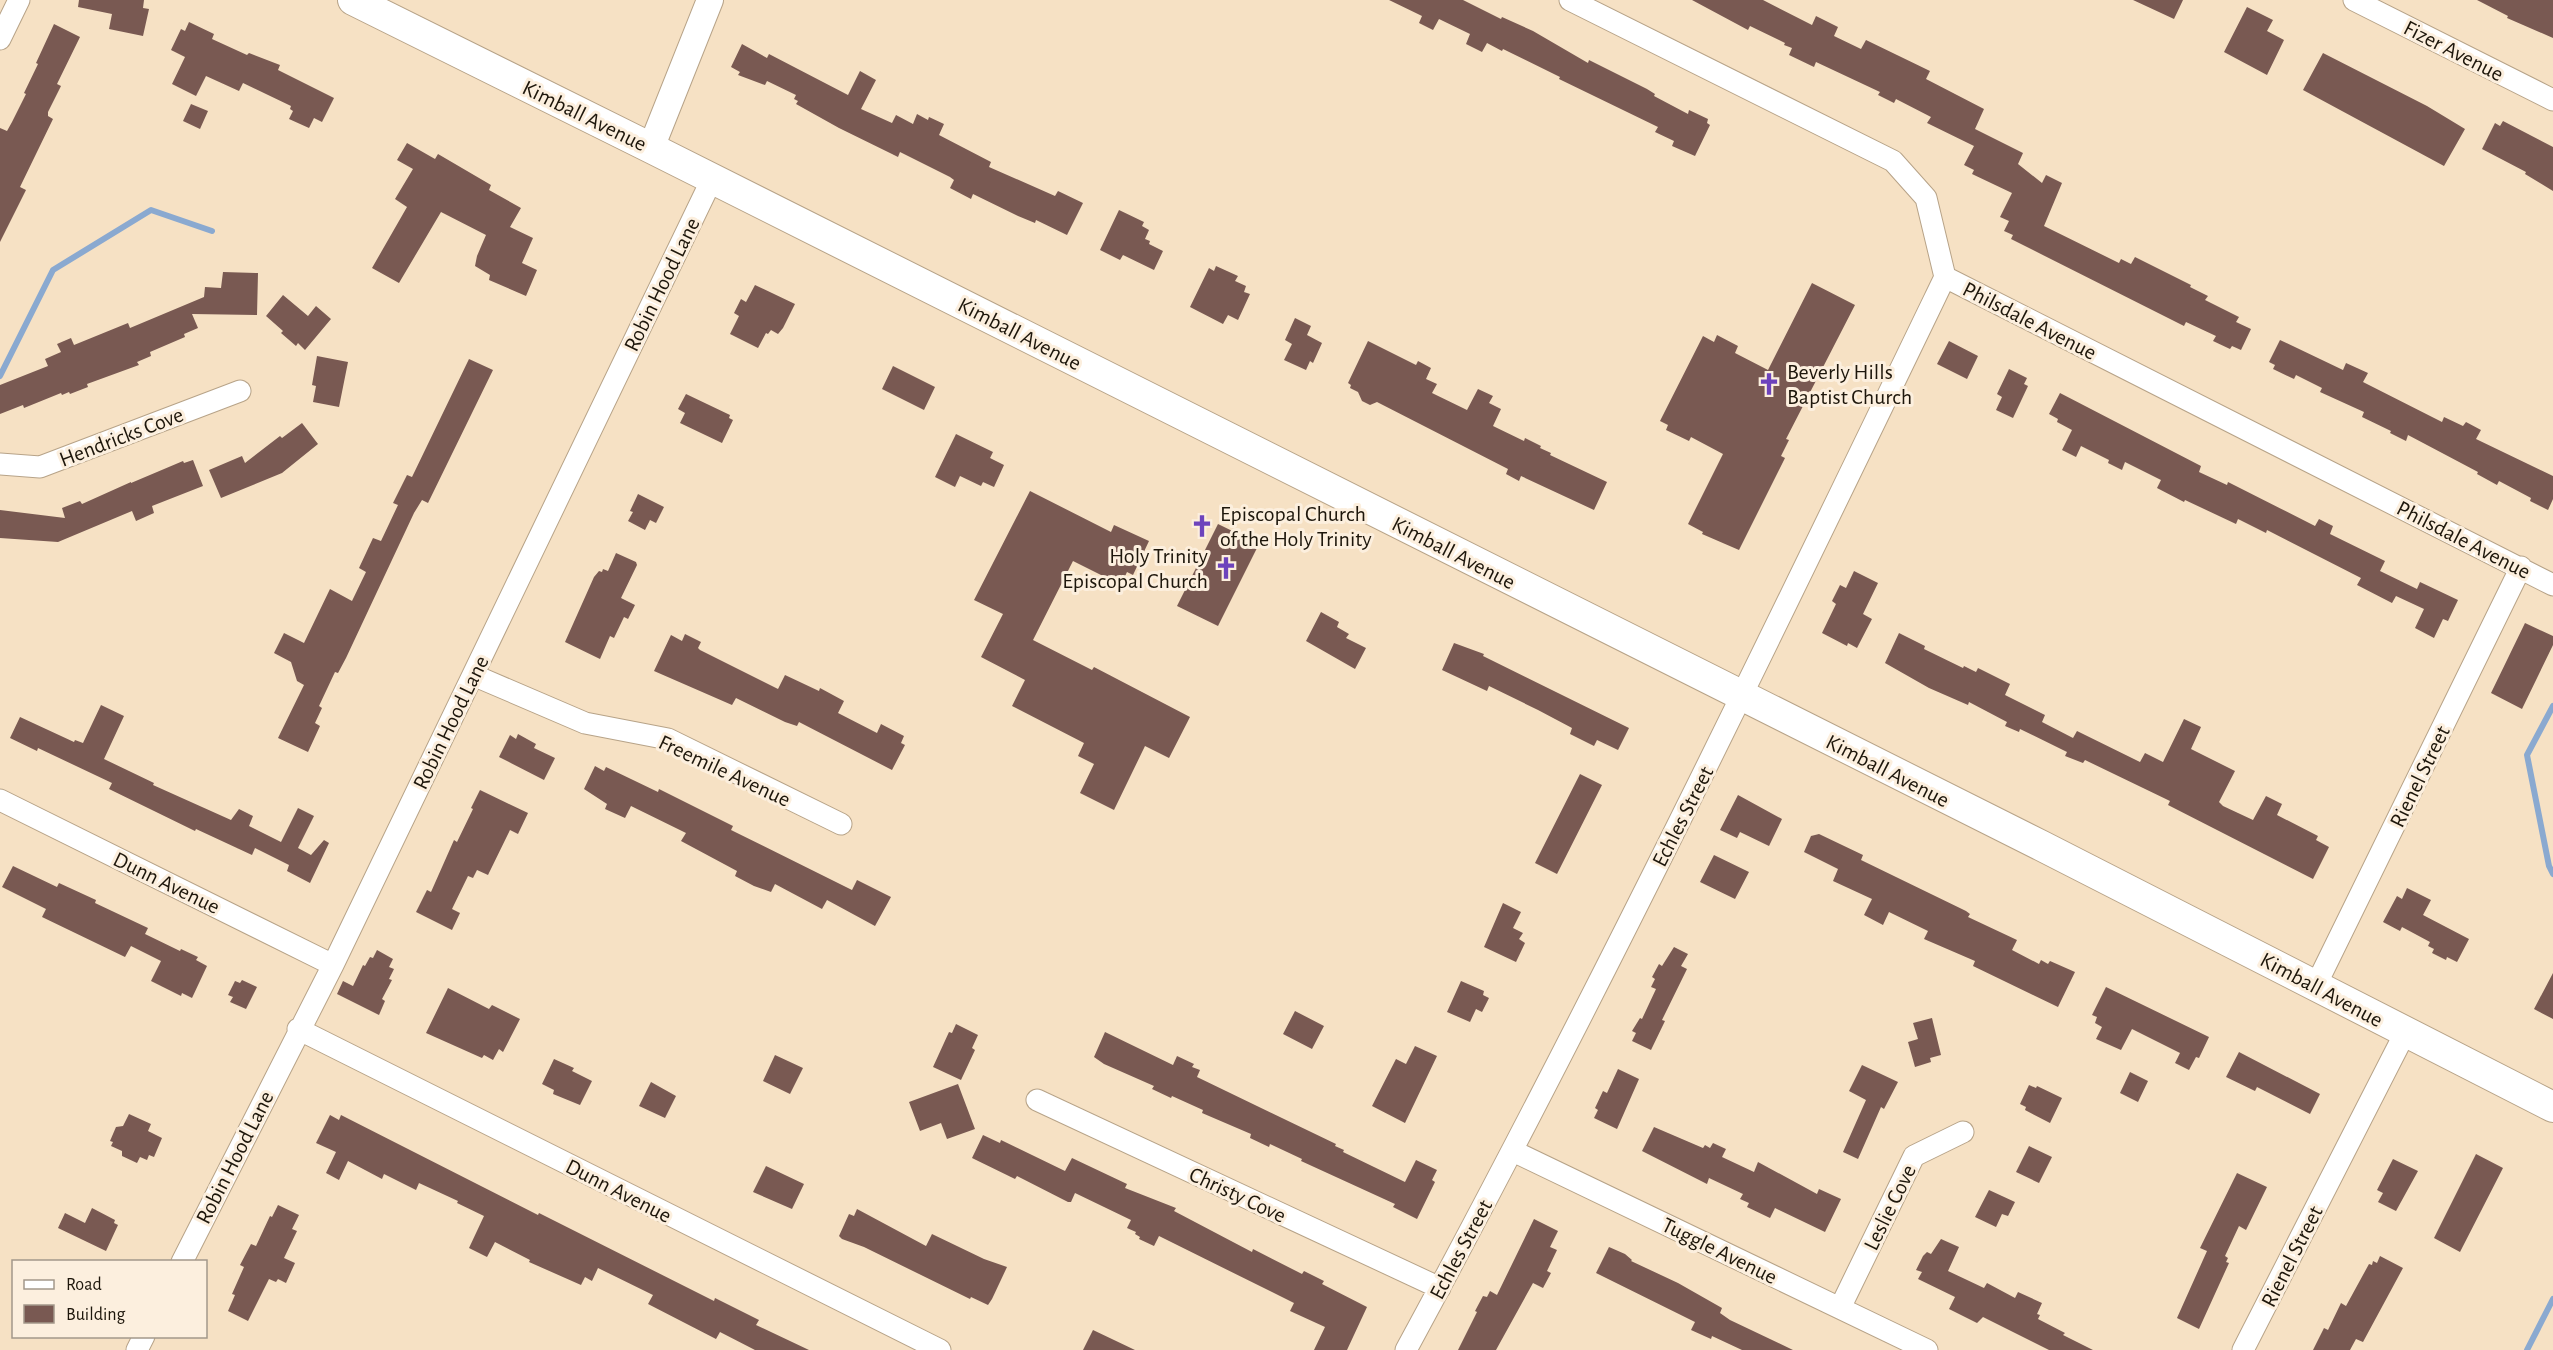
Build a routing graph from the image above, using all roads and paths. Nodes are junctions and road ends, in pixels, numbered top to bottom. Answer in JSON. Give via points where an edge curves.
{"nodes":[{"id":1,"x":19,"y":0,"type":"edge"},
{"id":2,"x":353,"y":0,"type":"edge"},
{"id":3,"x":710,"y":0,"type":"edge"},
{"id":4,"x":1570,"y":0,"type":"edge"},
{"id":5,"x":2354,"y":0,"type":"edge"},
{"id":6,"x":0,"y":39,"type":"edge"},
{"id":7,"x":2553,"y":100,"type":"edge"},
{"id":8,"x":651,"y":148,"type":"junction"},
{"id":9,"x":712,"y":179,"type":"junction"},
{"id":10,"x":1945,"y":277,"type":"junction"},
{"id":11,"x":240,"y":391,"type":"dead end"},
{"id":12,"x":0,"y":464,"type":"edge"},
{"id":13,"x":2521,"y":567,"type":"junction"},
{"id":14,"x":2553,"y":585,"type":"edge"},
{"id":15,"x":473,"y":675,"type":"junction"},
{"id":16,"x":1743,"y":697,"type":"junction"},
{"id":17,"x":0,"y":800,"type":"edge"},
{"id":18,"x":841,"y":824,"type":"dead end"},
{"id":19,"x":333,"y":965,"type":"junction"},
{"id":20,"x":2316,"y":985,"type":"junction"},
{"id":21,"x":298,"y":1029,"type":"junction"},
{"id":22,"x":2405,"y":1033,"type":"junction"},
{"id":23,"x":1037,"y":1100,"type":"dead end"},
{"id":24,"x":2553,"y":1107,"type":"edge"},
{"id":25,"x":1963,"y":1132,"type":"dead end"},
{"id":26,"x":1513,"y":1151,"type":"junction"},
{"id":27,"x":183,"y":1260,"type":"edge"},
{"id":28,"x":1440,"y":1288,"type":"junction"},
{"id":29,"x":1840,"y":1308,"type":"junction"},
{"id":30,"x":940,"y":1350,"type":"edge"},
{"id":31,"x":1406,"y":1350,"type":"edge"},
{"id":32,"x":1927,"y":1350,"type":"edge"},
{"id":33,"x":2243,"y":1350,"type":"edge"}],
"edges":[{"from":1,"to":6,"type":"street"},
{"from":2,"to":8,"type":"main road","name":"Kimball Avenue"},
{"from":3,"to":8,"type":"street"},
{"from":4,"to":10,"type":"street","name":"Philsdale Avenue","via":[[1893,161],[1926,198]]},
{"from":5,"to":7,"type":"street","name":"Fizer Avenue"},
{"from":8,"to":9,"type":"main road","name":"Kimball Avenue"},
{"from":9,"to":15,"type":"street","name":"Robin Hood Lane"},
{"from":9,"to":16,"type":"main road","name":"Kimball Avenue"},
{"from":10,"to":13,"type":"street","name":"Philsdale Avenue"},
{"from":10,"to":16,"type":"street","name":"Echles Street"},
{"from":11,"to":12,"type":"street","name":"Hendricks Cove","via":[[40,467]]},
{"from":13,"to":14,"type":"street","name":"Philsdale Avenue"},
{"from":13,"to":20,"type":"street","name":"Rienel Street"},
{"from":15,"to":18,"type":"street","name":"Freemile Avenue","via":[[585,723],[668,739]]},
{"from":15,"to":19,"type":"street","name":"Robin Hood Lane"},
{"from":16,"to":20,"type":"main road","name":"Kimball Avenue"},
{"from":16,"to":26,"type":"street","name":"Echles Street"},
{"from":17,"to":19,"type":"street","name":"Dunn Avenue"},
{"from":19,"to":21,"type":"street","name":"Robin Hood Lane"},
{"from":20,"to":22,"type":"main road","name":"Kimball Avenue"},
{"from":21,"to":27,"type":"street","name":"Robin Hood Lane"},
{"from":21,"to":30,"type":"street","name":"Dunn Avenue"},
{"from":22,"to":24,"type":"main road","name":"Kimball Avenue"},
{"from":22,"to":33,"type":"street","name":"Rienel Street"},
{"from":23,"to":28,"type":"street","name":"Christy Cove"},
{"from":25,"to":29,"type":"street","name":"Leslie Cove","via":[[1914,1156]]},
{"from":26,"to":28,"type":"street","name":"Echles Street"},
{"from":26,"to":29,"type":"street","name":"Tuggle Avenue"},
{"from":28,"to":31,"type":"street","name":"Echles Street"},
{"from":29,"to":32,"type":"street","name":"Tuggle Avenue"}]}
